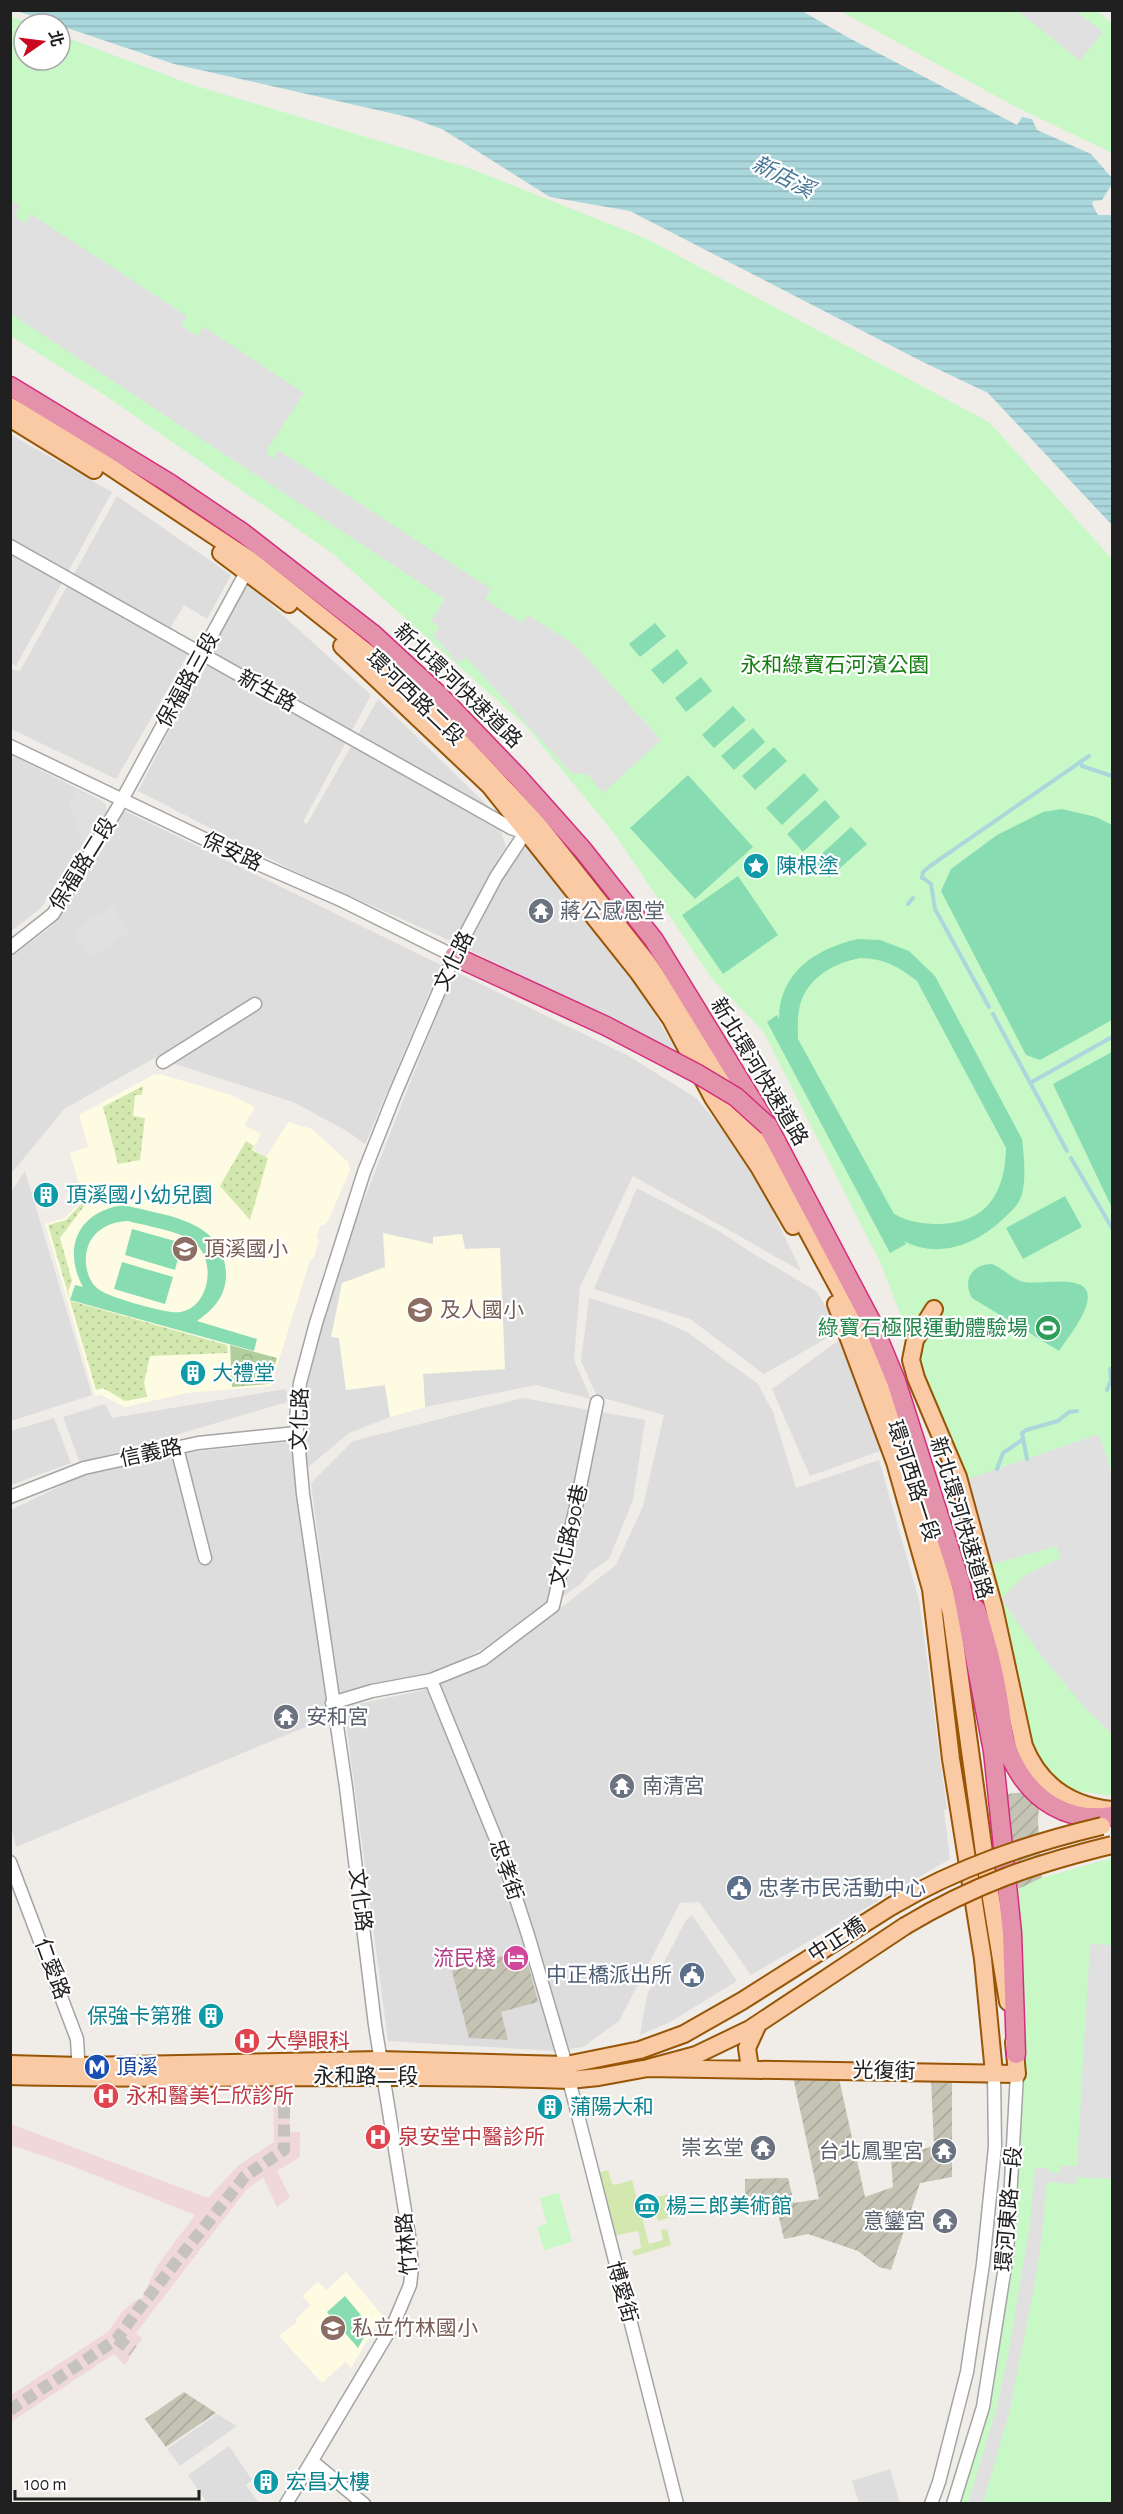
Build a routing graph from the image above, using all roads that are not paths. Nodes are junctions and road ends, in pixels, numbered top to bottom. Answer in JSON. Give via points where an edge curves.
{"nodes":[{"id":1,"x":10,"y":386,"type":"edge"},
{"id":2,"x":10,"y":406,"type":"edge"},
{"id":3,"x":10,"y":418,"type":"edge"},
{"id":4,"x":10,"y":546,"type":"edge"},
{"id":5,"x":249,"y":566,"type":"junction"},
{"id":6,"x":202,"y":654,"type":"junction"},
{"id":7,"x":10,"y":746,"type":"edge"},
{"id":8,"x":122,"y":798,"type":"junction"},
{"id":9,"x":531,"y":828,"type":"junction"},
{"id":10,"x":10,"y":948,"type":"edge"},
{"id":11,"x":454,"y":956,"type":"junction"},
{"id":12,"x":255,"y":1004,"type":"dead end"},
{"id":13,"x":163,"y":1062,"type":"dead end"},
{"id":14,"x":720,"y":1093,"type":"junction"},
{"id":15,"x":768,"y":1126,"type":"junction"},
{"id":16,"x":934,"y":1309,"type":"dead end"},
{"id":17,"x":896,"y":1381,"type":"junction"},
{"id":18,"x":597,"y":1402,"type":"dead end"},
{"id":19,"x":296,"y":1432,"type":"junction"},
{"id":20,"x":177,"y":1448,"type":"junction"},
{"id":21,"x":10,"y":1497,"type":"edge"},
{"id":22,"x":206,"y":1558,"type":"dead end"},
{"id":23,"x":430,"y":1680,"type":"junction"},
{"id":24,"x":332,"y":1704,"type":"junction"},
{"id":25,"x":1113,"y":1810,"type":"edge"},
{"id":26,"x":1113,"y":1816,"type":"edge"},
{"id":27,"x":1113,"y":1823,"type":"edge"},
{"id":28,"x":1113,"y":1845,"type":"edge"},
{"id":29,"x":10,"y":1863,"type":"edge"},
{"id":30,"x":994,"y":1910,"type":"joint"},
{"id":31,"x":977,"y":1918,"type":"joint"},
{"id":32,"x":759,"y":2023,"type":"junction"},
{"id":33,"x":1016,"y":2054,"type":"junction"},
{"id":34,"x":10,"y":2064,"type":"edge"},
{"id":35,"x":381,"y":2068,"type":"junction"},
{"id":36,"x":648,"y":2068,"type":"junction"},
{"id":37,"x":750,"y":2068,"type":"junction"},
{"id":38,"x":79,"y":2072,"type":"junction"},
{"id":39,"x":567,"y":2073,"type":"junction"},
{"id":40,"x":994,"y":2073,"type":"junction"},
{"id":41,"x":1017,"y":2074,"type":"junction"},
{"id":42,"x":10,"y":2076,"type":"edge"},
{"id":43,"x":312,"y":2461,"type":"junction"},
{"id":44,"x":286,"y":2504,"type":"edge"},
{"id":45,"x":364,"y":2504,"type":"edge"},
{"id":46,"x":677,"y":2504,"type":"edge"},
{"id":47,"x":931,"y":2504,"type":"edge"},
{"id":48,"x":953,"y":2504,"type":"edge"}],
"edges":[{"from":1,"to":15,"type":"highway","name":"新北環河快速道路","bridge":true,"via":[[243,533],[373,634],[438,694],[575,842],[654,940]]},
{"from":2,"to":5,"type":"main road","name":"環河西路二段","via":[[67,438]]},
{"from":3,"to":5,"type":"main road","name":"環河西路二段"},
{"from":4,"to":6,"type":"street","name":"新生路"},
{"from":5,"to":6,"type":"street","name":"保福路三段"},
{"from":5,"to":9,"type":"main road","name":"環河西路二段","via":[[353,654]]},
{"from":6,"to":8,"type":"street","name":"保福路三段"},
{"from":6,"to":9,"type":"street","name":"新生路","via":[[511,828]]},
{"from":7,"to":8,"type":"street","name":"保安路"},
{"from":8,"to":10,"type":"street","name":"保福路二段","via":[[54,914]]},
{"from":8,"to":11,"type":"street","name":"保安路"},
{"from":9,"to":11,"type":"street","name":"文化路","via":[[496,877]]},
{"from":9,"to":14,"type":"main road","name":"環河西路二段","via":[[639,972]]},
{"from":11,"to":15,"type":"highway","bridge":true,"via":[[606,1026],[696,1073],[736,1097]]},
{"from":11,"to":19,"type":"street","name":"文化路","via":[[360,1183],[300,1383]]},
{"from":12,"to":13,"type":"street"},
{"from":14,"to":30,"type":"main road","name":"環河西路一段","via":[[858,1324],[912,1469],[951,1613]]},
{"from":14,"to":31,"type":"main road","name":"環河西路一段","via":[[842,1314],[896,1462],[930,1589],[951,1759]]},
{"from":15,"to":17,"type":"highway","name":"新北環河快速道路","via":[[872,1323]]},
{"from":16,"to":25,"type":"main road","via":[[915,1340],[911,1360],[954,1463],[1031,1763],[1061,1795]]},
{"from":17,"to":26,"type":"highway","via":[[924,1438],[986,1640],[1011,1760],[1037,1794],[1056,1809],[1079,1816]]},
{"from":17,"to":33,"type":"highway","name":"新北環河快速道路","via":[[961,1585],[985,1706],[1012,1933]]},
{"from":18,"to":23,"type":"street","name":"文化路90巷","via":[[553,1606],[483,1659]]},
{"from":19,"to":20,"type":"street","name":"信義路"},
{"from":19,"to":24,"type":"street","name":"文化路"},
{"from":20,"to":21,"type":"street","name":"信義路","via":[[84,1468]]},
{"from":20,"to":22,"type":"street"},
{"from":23,"to":24,"type":"street","name":"文化路90巷","via":[[372,1691]]},
{"from":23,"to":39,"type":"street","name":"忠孝街","via":[[500,1849]]},
{"from":24,"to":35,"type":"street","name":"文化路"},
{"from":27,"to":39,"type":"main road","name":"中正橋","bridge":true,"via":[[1042,1841],[950,1874],[684,2034]]},
{"from":28,"to":32,"type":"main road","name":"中正橋","bridge":true,"via":[[1007,1875],[955,1898],[905,1926]]},
{"from":29,"to":38,"type":"street","name":"仁愛路","via":[[77,2039]]},
{"from":30,"to":33,"type":"main road","name":"環河東路一段"},
{"from":31,"to":40,"type":"main road","name":"環河東路一段"},
{"from":32,"to":36,"type":"main road","name":"中正橋","via":[[696,2055]]},
{"from":32,"to":37,"type":"main road","via":[[747,2048]]},
{"from":33,"to":41,"type":"main road","name":"環河東路一段"},
{"from":34,"to":38,"type":"main road","name":"永和路二段"},
{"from":35,"to":38,"type":"main road","name":"永和路二段"},
{"from":35,"to":39,"type":"main road","name":"永和路二段"},
{"from":35,"to":43,"type":"street","name":"竹林路","via":[[410,2242],[410,2285],[394,2323]]},
{"from":36,"to":37,"type":"main road","name":"光復街"},
{"from":36,"to":39,"type":"main road","name":"永和路二段","via":[[599,2078]]},
{"from":37,"to":40,"type":"main road","name":"光復街"},
{"from":38,"to":42,"type":"main road","name":"永和路二段"},
{"from":39,"to":46,"type":"street","name":"博愛街"},
{"from":40,"to":41,"type":"main road","name":"光復街"},
{"from":40,"to":47,"type":"street","name":"環河東路一段","via":[[994,2147],[983,2264],[967,2372]]},
{"from":41,"to":48,"type":"street","name":"環河東路一段","via":[[1007,2254],[983,2407]]},
{"from":43,"to":44,"type":"street","name":"竹林路"},
{"from":43,"to":45,"type":"street"}]}
